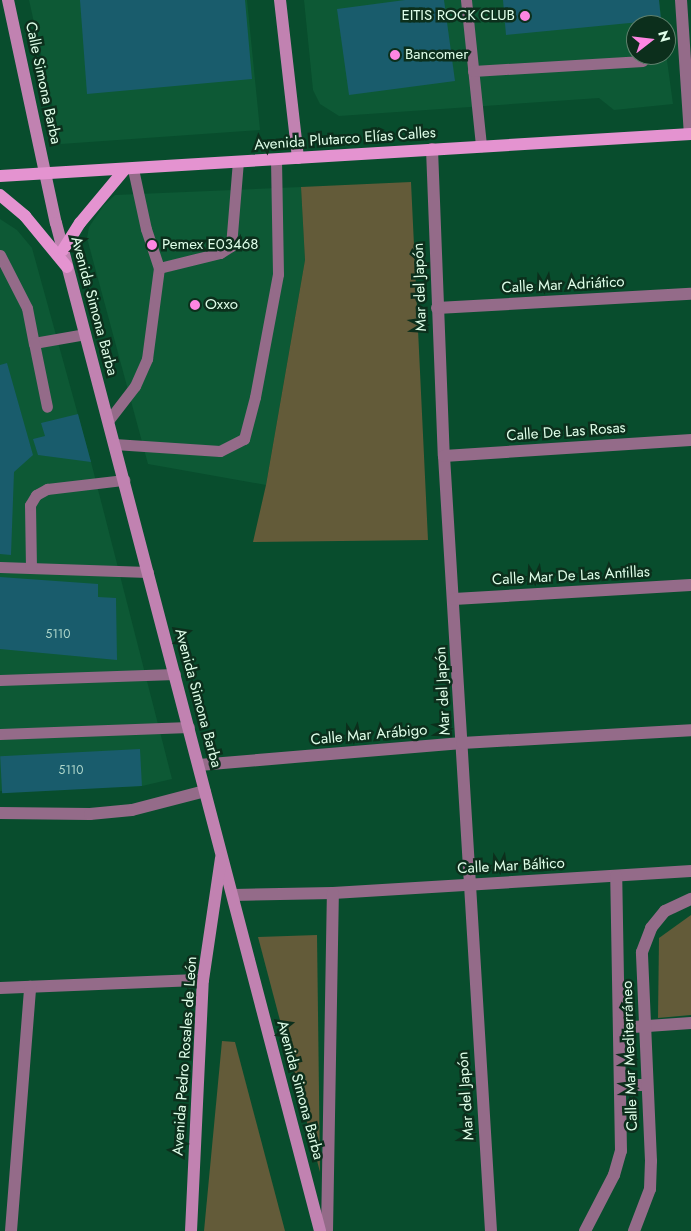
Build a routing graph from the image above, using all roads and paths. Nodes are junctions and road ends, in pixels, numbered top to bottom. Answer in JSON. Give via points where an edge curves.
{"nodes":[{"id":1,"x":8,"y":0,"type":"edge"},
{"id":2,"x":280,"y":0,"type":"edge"},
{"id":3,"x":466,"y":0,"type":"edge"},
{"id":4,"x":681,"y":0,"type":"edge"},
{"id":5,"x":626,"y":63,"type":"edge"},
{"id":6,"x":473,"y":71,"type":"junction"},
{"id":7,"x":691,"y":134,"type":"edge"},
{"id":8,"x":481,"y":146,"type":"junction"},
{"id":9,"x":432,"y":150,"type":"junction"},
{"id":10,"x":298,"y":158,"type":"junction"},
{"id":11,"x":276,"y":159,"type":"junction"},
{"id":12,"x":238,"y":161,"type":"junction"},
{"id":13,"x":129,"y":169,"type":"junction"},
{"id":14,"x":46,"y":173,"type":"junction"},
{"id":15,"x":0,"y":176,"type":"edge"},
{"id":16,"x":0,"y":195,"type":"edge"},
{"id":17,"x":63,"y":250,"type":"junction"},
{"id":18,"x":0,"y":255,"type":"edge"},
{"id":19,"x":67,"y":268,"type":"junction"},
{"id":20,"x":159,"y":268,"type":"junction"},
{"id":21,"x":691,"y":294,"type":"edge"},
{"id":22,"x":437,"y":308,"type":"junction"},
{"id":23,"x":85,"y":334,"type":"junction"},
{"id":24,"x":34,"y":344,"type":"junction"},
{"id":25,"x":47,"y":407,"type":"dead end"},
{"id":26,"x":108,"y":421,"type":"junction"},
{"id":27,"x":691,"y":440,"type":"edge"},
{"id":28,"x":114,"y":444,"type":"junction"},
{"id":29,"x":444,"y":456,"type":"junction"},
{"id":30,"x":124,"y":480,"type":"junction"},
{"id":31,"x":0,"y":567,"type":"edge"},
{"id":32,"x":31,"y":568,"type":"junction"},
{"id":33,"x":148,"y":572,"type":"junction"},
{"id":34,"x":691,"y":585,"type":"edge"},
{"id":35,"x":454,"y":599,"type":"junction"},
{"id":36,"x":175,"y":674,"type":"junction"},
{"id":37,"x":0,"y":680,"type":"edge"},
{"id":38,"x":189,"y":727,"type":"junction"},
{"id":39,"x":691,"y":730,"type":"edge"},
{"id":40,"x":0,"y":734,"type":"edge"},
{"id":41,"x":462,"y":743,"type":"junction"},
{"id":42,"x":199,"y":765,"type":"junction"},
{"id":43,"x":205,"y":791,"type":"junction"},
{"id":44,"x":0,"y":813,"type":"edge"},
{"id":45,"x":221,"y":854,"type":"junction"},
{"id":46,"x":691,"y":871,"type":"edge"},
{"id":47,"x":616,"y":876,"type":"junction"},
{"id":48,"x":468,"y":885,"type":"junction"},
{"id":49,"x":333,"y":893,"type":"junction"},
{"id":50,"x":233,"y":894,"type":"junction"},
{"id":51,"x":691,"y":900,"type":"edge"},
{"id":52,"x":203,"y":980,"type":"junction"},
{"id":53,"x":30,"y":987,"type":"junction"},
{"id":54,"x":0,"y":988,"type":"edge"},
{"id":55,"x":691,"y":1023,"type":"edge"},
{"id":56,"x":644,"y":1026,"type":"junction"},
{"id":57,"x":620,"y":1028,"type":"junction"},
{"id":58,"x":621,"y":1085,"type":"junction"},
{"id":59,"x":647,"y":1086,"type":"junction"},
{"id":60,"x":11,"y":1231,"type":"edge"},
{"id":61,"x":191,"y":1231,"type":"edge"},
{"id":62,"x":320,"y":1231,"type":"edge"},
{"id":63,"x":327,"y":1231,"type":"edge"},
{"id":64,"x":491,"y":1231,"type":"edge"},
{"id":65,"x":585,"y":1231,"type":"edge"},
{"id":66,"x":634,"y":1231,"type":"edge"}],
"edges":[{"from":1,"to":14,"type":"main road","name":"Calle Simona Barba"},
{"from":2,"to":10,"type":"main road"},
{"from":3,"to":6,"type":"lane"},
{"from":4,"to":7,"type":"street"},
{"from":5,"to":6,"type":"lane"},
{"from":6,"to":8,"type":"lane"},
{"from":7,"to":8,"type":"main road","name":"Avenida Plutarco Elías Calles"},
{"from":8,"to":9,"type":"main road","name":"Avenida Plutarco Elías Calles"},
{"from":9,"to":10,"type":"main road","name":"Avenida Plutarco Elías Calles"},
{"from":9,"to":22,"type":"street","name":"Mar del Japón"},
{"from":10,"to":11,"type":"main road","name":"Avenida Plutarco Elías Calles"},
{"from":11,"to":12,"type":"main road","name":"Avenida Plutarco Elías Calles"},
{"from":11,"to":28,"type":"lane","via":[[278,274],[244,439],[220,451]]},
{"from":12,"to":13,"type":"main road","name":"Avenida Plutarco Elías Calles"},
{"from":12,"to":20,"type":"lane","via":[[232,246],[220,253]]},
{"from":13,"to":14,"type":"main road","name":"Avenida Plutarco Elías Calles"},
{"from":13,"to":17,"type":"main road","via":[[80,223]]},
{"from":13,"to":20,"type":"lane"},
{"from":14,"to":15,"type":"main road","name":"Avenida Plutarco Elías Calles"},
{"from":14,"to":17,"type":"main road","name":"Avenida Simona Barba"},
{"from":16,"to":19,"type":"main road","via":[[26,216]]},
{"from":17,"to":19,"type":"main road","name":"Avenida Simona Barba"},
{"from":18,"to":24,"type":"lane","via":[[27,308]]},
{"from":19,"to":23,"type":"main road","name":"Avenida Simona Barba"},
{"from":20,"to":26,"type":"lane","via":[[147,359],[135,386]]},
{"from":21,"to":22,"type":"street","name":"Calle Mar Adriático"},
{"from":22,"to":29,"type":"street","name":"Mar del Japón"},
{"from":23,"to":24,"type":"lane"},
{"from":23,"to":26,"type":"main road","name":"Avenida Simona Barba"},
{"from":24,"to":25,"type":"lane"},
{"from":26,"to":28,"type":"main road","name":"Avenida Simona Barba"},
{"from":27,"to":29,"type":"street","name":"Calle De Las Rosas"},
{"from":28,"to":30,"type":"main road","name":"Avenida Simona Barba"},
{"from":29,"to":35,"type":"street","name":"Mar del Japón"},
{"from":30,"to":32,"type":"lane","via":[[47,490],[36,495],[30,505]]},
{"from":30,"to":33,"type":"main road","name":"Avenida Simona Barba"},
{"from":31,"to":32,"type":"lane"},
{"from":32,"to":33,"type":"lane"},
{"from":33,"to":36,"type":"main road","name":"Avenida Simona Barba"},
{"from":34,"to":35,"type":"street","name":"Calle Mar De Las Antillas"},
{"from":35,"to":41,"type":"street","name":"Mar del Japón"},
{"from":36,"to":37,"type":"lane"},
{"from":36,"to":38,"type":"main road","name":"Avenida Simona Barba"},
{"from":38,"to":40,"type":"lane"},
{"from":38,"to":42,"type":"main road","name":"Avenida Simona Barba"},
{"from":39,"to":41,"type":"street","name":"Calle Mar Arábigo"},
{"from":41,"to":42,"type":"street","name":"Calle Mar Arábigo"},
{"from":41,"to":48,"type":"street","name":"Mar del Japón"},
{"from":42,"to":43,"type":"main road","name":"Avenida Simona Barba"},
{"from":43,"to":44,"type":"street","via":[[132,810],[90,814]]},
{"from":43,"to":45,"type":"main road","name":"Avenida Simona Barba"},
{"from":45,"to":50,"type":"main road","name":"Avenida Simona Barba"},
{"from":45,"to":52,"type":"main road","name":"Avenida Pedro Rosales de León"},
{"from":46,"to":47,"type":"street","name":"Calle Mar Báltico"},
{"from":47,"to":48,"type":"street","name":"Calle Mar Báltico"},
{"from":47,"to":57,"type":"street"},
{"from":48,"to":49,"type":"street","name":"Calle Mar Báltico"},
{"from":48,"to":64,"type":"street","name":"Mar del Japón"},
{"from":49,"to":50,"type":"street","name":"Calle Mar Báltico"},
{"from":49,"to":63,"type":"street"},
{"from":50,"to":62,"type":"main road","name":"Avenida Simona Barba"},
{"from":51,"to":56,"type":"street","name":"Calle Mar Mediterráneo","via":[[666,911],[648,936],[642,952]]},
{"from":52,"to":53,"type":"street"},
{"from":52,"to":61,"type":"main road","name":"Avenida Pedro Rosales de León"},
{"from":53,"to":54,"type":"street"},
{"from":53,"to":60,"type":"street"},
{"from":55,"to":56,"type":"street"},
{"from":56,"to":57,"type":"street"},
{"from":56,"to":59,"type":"street","name":"Calle Mar Mediterráneo"},
{"from":57,"to":58,"type":"street"},
{"from":58,"to":59,"type":"street"},
{"from":58,"to":65,"type":"street","via":[[622,1150],[614,1175]]},
{"from":59,"to":66,"type":"street","name":"Calle Mar Mediterráneo","via":[[650,1189]]}]}
